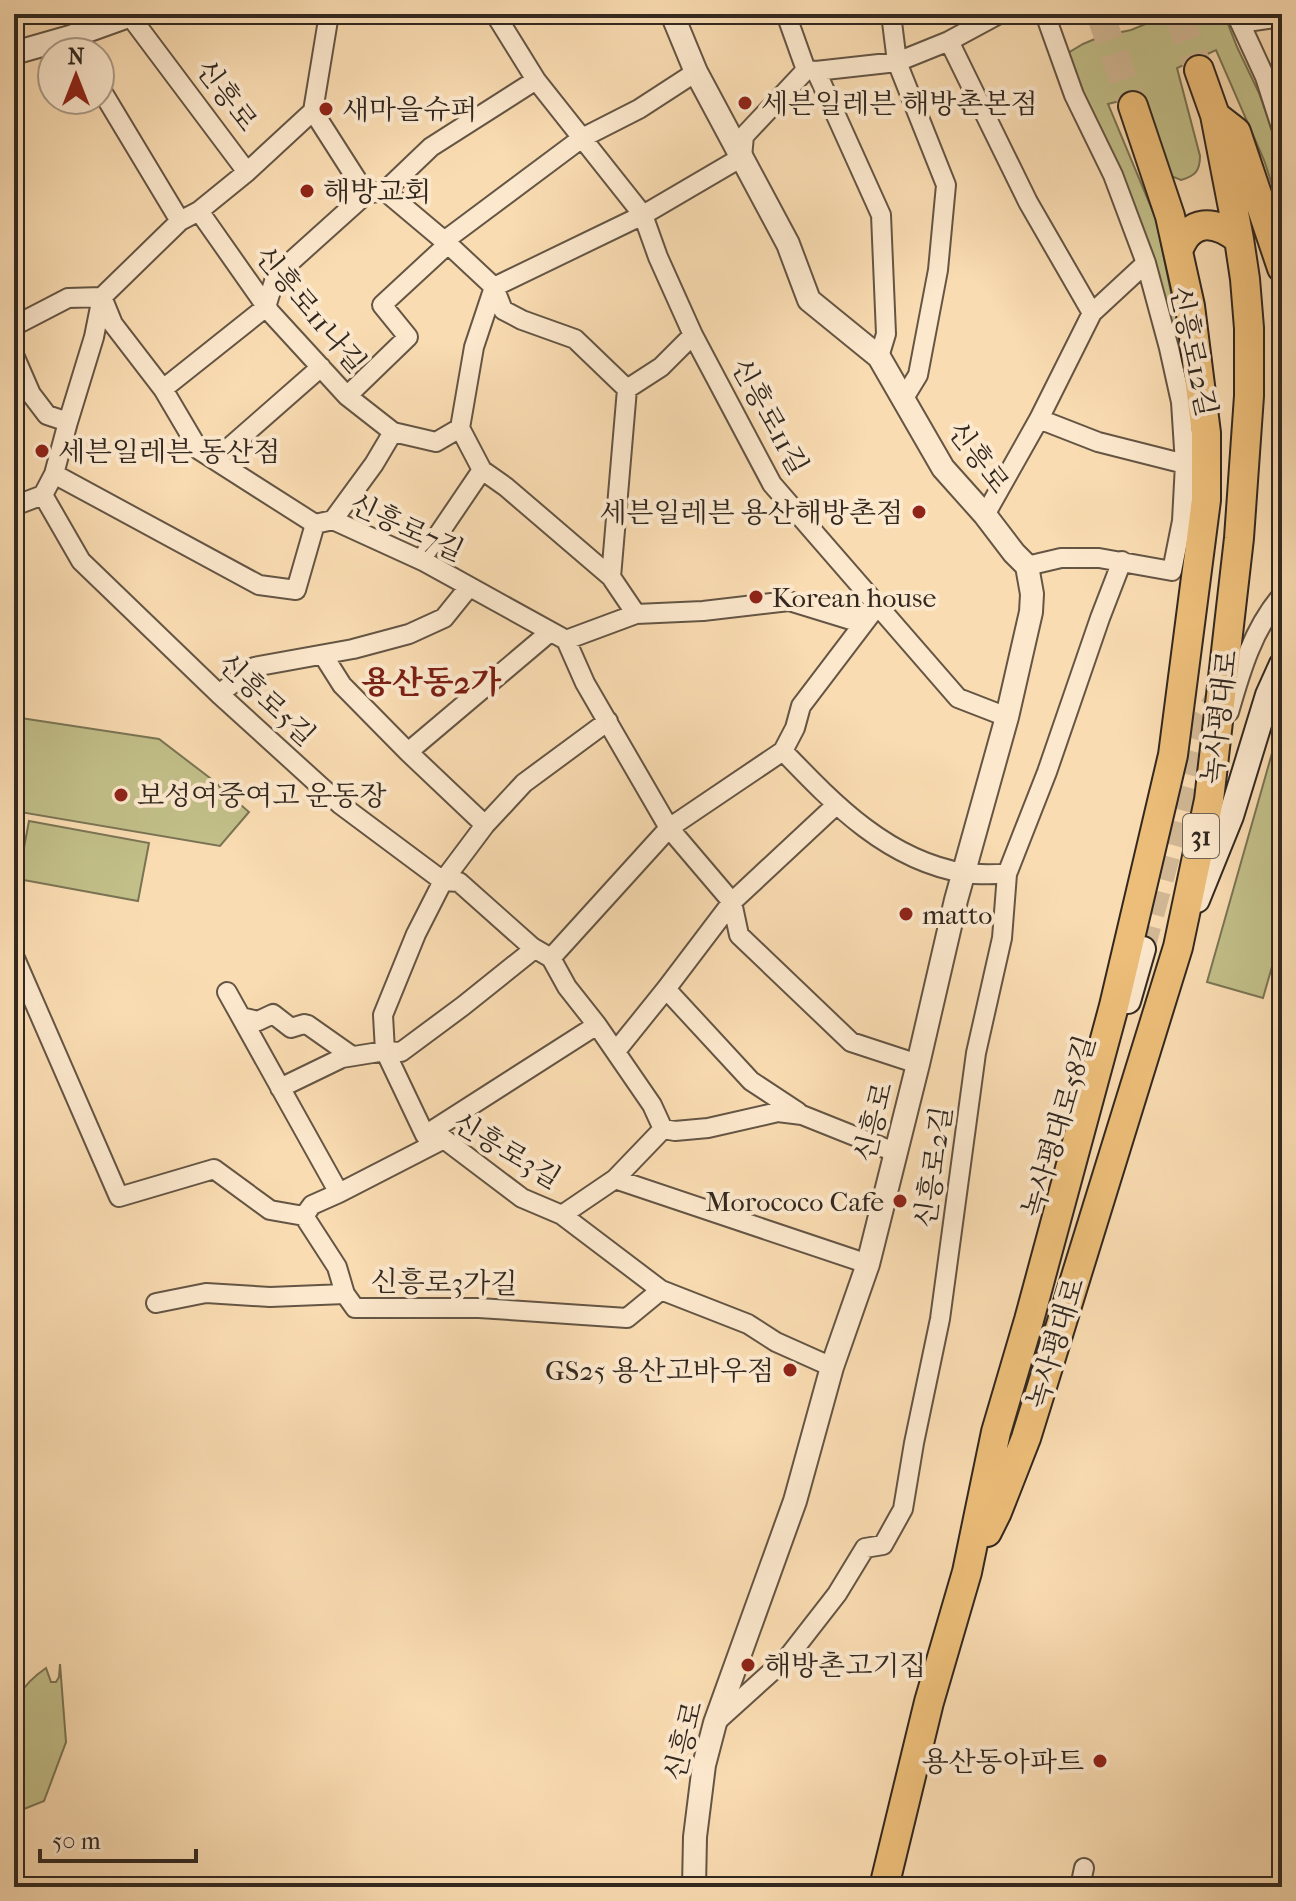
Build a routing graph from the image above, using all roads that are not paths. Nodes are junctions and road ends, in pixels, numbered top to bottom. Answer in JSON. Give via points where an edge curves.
{"nodes":[{"id":1,"x":329,"y":14,"type":"edge"},
{"id":2,"x":495,"y":14,"type":"edge"},
{"id":3,"x":672,"y":14,"type":"edge"},
{"id":4,"x":786,"y":14,"type":"edge"},
{"id":5,"x":891,"y":14,"type":"edge"},
{"id":6,"x":999,"y":14,"type":"edge"},
{"id":7,"x":1045,"y":14,"type":"edge"},
{"id":8,"x":1282,"y":14,"type":"edge"},
{"id":9,"x":132,"y":15,"type":"edge"},
{"id":10,"x":1238,"y":19,"type":"edge"},
{"id":11,"x":91,"y":36,"type":"edge"},
{"id":12,"x":949,"y":41,"type":"junction"},
{"id":13,"x":36,"y":50,"type":"edge"},
{"id":14,"x":14,"y":53,"type":"edge"},
{"id":15,"x":897,"y":62,"type":"junction"},
{"id":16,"x":811,"y":70,"type":"junction"},
{"id":17,"x":1199,"y":70,"type":"tunnel mouth"},
{"id":18,"x":696,"y":72,"type":"junction"},
{"id":19,"x":536,"y":80,"type":"junction"},
{"id":20,"x":1133,"y":106,"type":"tunnel mouth"},
{"id":21,"x":313,"y":111,"type":"junction"},
{"id":22,"x":116,"y":115,"type":"edge"},
{"id":23,"x":1215,"y":115,"type":"junction"},
{"id":24,"x":1282,"y":130,"type":"edge"},
{"id":25,"x":582,"y":138,"type":"junction"},
{"id":26,"x":742,"y":157,"type":"junction"},
{"id":27,"x":247,"y":172,"type":"junction"},
{"id":28,"x":376,"y":192,"type":"junction"},
{"id":29,"x":199,"y":211,"type":"junction"},
{"id":30,"x":643,"y":215,"type":"junction"},
{"id":31,"x":180,"y":221,"type":"junction"},
{"id":32,"x":1239,"y":239,"type":"junction"},
{"id":33,"x":446,"y":243,"type":"junction"},
{"id":34,"x":1178,"y":251,"type":"junction"},
{"id":35,"x":1146,"y":263,"type":"junction"},
{"id":36,"x":1282,"y":268,"type":"edge"},
{"id":37,"x":494,"y":287,"type":"junction"},
{"id":38,"x":102,"y":297,"type":"junction"},
{"id":39,"x":266,"y":307,"type":"junction"},
{"id":40,"x":1092,"y":313,"type":"junction"},
{"id":41,"x":14,"y":326,"type":"edge"},
{"id":42,"x":693,"y":335,"type":"junction"},
{"id":43,"x":14,"y":355,"type":"edge"},
{"id":44,"x":879,"y":357,"type":"junction"},
{"id":45,"x":321,"y":367,"type":"junction"},
{"id":46,"x":163,"y":389,"type":"junction"},
{"id":47,"x":627,"y":389,"type":"junction"},
{"id":48,"x":347,"y":396,"type":"junction"},
{"id":49,"x":904,"y":398,"type":"junction"},
{"id":50,"x":1039,"y":419,"type":"junction"},
{"id":51,"x":68,"y":422,"type":"junction"},
{"id":52,"x":460,"y":428,"type":"junction"},
{"id":53,"x":393,"y":432,"type":"junction"},
{"id":54,"x":215,"y":460,"type":"junction"},
{"id":55,"x":1185,"y":464,"type":"junction"},
{"id":56,"x":482,"y":470,"type":"junction"},
{"id":57,"x":54,"y":474,"type":"junction"},
{"id":58,"x":43,"y":495,"type":"junction"},
{"id":59,"x":14,"y":506,"type":"edge"},
{"id":60,"x":985,"y":515,"type":"junction"},
{"id":61,"x":324,"y":522,"type":"junction"},
{"id":62,"x":421,"y":560,"type":"junction"},
{"id":63,"x":1122,"y":561,"type":"junction"},
{"id":64,"x":1027,"y":566,"type":"junction"},
{"id":65,"x":611,"y":577,"type":"junction"},
{"id":66,"x":469,"y":587,"type":"junction"},
{"id":67,"x":1282,"y":595,"type":"edge"},
{"id":68,"x":877,"y":606,"type":"junction"},
{"id":69,"x":636,"y":614,"type":"junction"},
{"id":70,"x":558,"y":636,"type":"junction"},
{"id":71,"x":323,"y":655,"type":"junction"},
{"id":72,"x":1282,"y":664,"type":"edge"},
{"id":73,"x":219,"y":694,"type":"junction"},
{"id":74,"x":1007,"y":717,"type":"junction"},
{"id":75,"x":608,"y":721,"type":"junction"},
{"id":76,"x":783,"y":751,"type":"junction"},
{"id":77,"x":408,"y":752,"type":"junction"},
{"id":78,"x":1213,"y":764,"type":"junction"},
{"id":79,"x":836,"y":805,"type":"junction"},
{"id":80,"x":485,"y":825,"type":"junction"},
{"id":81,"x":669,"y":828,"type":"junction"},
{"id":82,"x":964,"y":873,"type":"junction"},
{"id":83,"x":1007,"y":874,"type":"junction"},
{"id":84,"x":443,"y":881,"type":"junction"},
{"id":85,"x":732,"y":902,"type":"junction"},
{"id":86,"x":532,"y":947,"type":"junction"},
{"id":87,"x":1178,"y":947,"type":"junction"},
{"id":88,"x":1143,"y":949,"type":"tunnel mouth"},
{"id":89,"x":14,"y":956,"type":"edge"},
{"id":90,"x":551,"y":958,"type":"junction"},
{"id":91,"x":666,"y":989,"type":"junction"},
{"id":92,"x":227,"y":992,"type":"dead end"},
{"id":93,"x":241,"y":1017,"type":"junction"},
{"id":94,"x":597,"y":1025,"type":"junction"},
{"id":95,"x":385,"y":1051,"type":"junction"},
{"id":96,"x":616,"y":1051,"type":"junction"},
{"id":97,"x":352,"y":1056,"type":"junction"},
{"id":98,"x":918,"y":1064,"type":"junction"},
{"id":99,"x":280,"y":1088,"type":"junction"},
{"id":100,"x":802,"y":1115,"type":"junction"},
{"id":101,"x":663,"y":1129,"type":"junction"},
{"id":102,"x":435,"y":1137,"type":"junction"},
{"id":103,"x":897,"y":1153,"type":"junction"},
{"id":104,"x":615,"y":1179,"type":"junction"},
{"id":105,"x":339,"y":1193,"type":"junction"},
{"id":106,"x":562,"y":1215,"type":"junction"},
{"id":107,"x":304,"y":1216,"type":"junction"},
{"id":108,"x":868,"y":1264,"type":"junction"},
{"id":109,"x":661,"y":1290,"type":"junction"},
{"id":110,"x":345,"y":1294,"type":"junction"},
{"id":111,"x":156,"y":1303,"type":"dead end"},
{"id":112,"x":1029,"y":1320,"type":"junction"},
{"id":113,"x":832,"y":1367,"type":"junction"},
{"id":114,"x":967,"y":1572,"type":"junction"},
{"id":115,"x":715,"y":1723,"type":"junction"},
{"id":116,"x":694,"y":1887,"type":"edge"},
{"id":117,"x":884,"y":1887,"type":"edge"}],
"edges":[{"from":1,"to":21,"type":"street"},
{"from":2,"to":19,"type":"street","name":"신흥로11길"},
{"from":3,"to":18,"type":"street","name":"신흥로"},
{"from":4,"to":16,"type":"street"},
{"from":5,"to":15,"type":"street"},
{"from":6,"to":12,"type":"street"},
{"from":7,"to":35,"type":"street","name":"신흥로12길"},
{"from":8,"to":10,"type":"street"},
{"from":9,"to":11,"type":"street","name":"신흥로"},
{"from":9,"to":27,"type":"street","name":"신흥로"},
{"from":10,"to":24,"type":"street"},
{"from":12,"to":15,"type":"street"},
{"from":12,"to":40,"type":"street","via":[[1028,202]]},
{"from":13,"to":14,"type":"street","name":"신흥로"},
{"from":15,"to":16,"type":"street"},
{"from":15,"to":49,"type":"street","via":[[946,185],[938,270],[918,375]]},
{"from":16,"to":26,"type":"street","via":[[744,136]]},
{"from":16,"to":44,"type":"street","via":[[881,215],[886,334]]},
{"from":17,"to":23,"type":"main road","name":"녹사평대로","number":"31"},
{"from":18,"to":25,"type":"street"},
{"from":18,"to":26,"type":"street","name":"신흥로"},
{"from":19,"to":25,"type":"street","name":"신흥로11길"},
{"from":19,"to":28,"type":"street","via":[[431,147]]},
{"from":20,"to":34,"type":"main road","name":"녹사평대로","number":"31"},
{"from":21,"to":27,"type":"street"},
{"from":21,"to":28,"type":"street"},
{"from":22,"to":31,"type":"street"},
{"from":23,"to":32,"type":"main road","name":"녹사평대로","number":"31"},
{"from":23,"to":36,"type":"main road","via":[[1236,132]]},
{"from":25,"to":30,"type":"street","name":"신흥로11길"},
{"from":25,"to":33,"type":"street"},
{"from":26,"to":30,"type":"street"},
{"from":26,"to":44,"type":"street","name":"신흥로","via":[[788,244],[809,300]]},
{"from":27,"to":29,"type":"street"},
{"from":28,"to":33,"type":"street"},
{"from":28,"to":39,"type":"street","via":[[276,275]]},
{"from":29,"to":31,"type":"street"},
{"from":29,"to":39,"type":"street","name":"신흥로11나길"},
{"from":30,"to":37,"type":"street"},
{"from":30,"to":42,"type":"street","name":"신흥로11길"},
{"from":31,"to":38,"type":"street"},
{"from":32,"to":34,"type":"main road","via":[[1203,226],[1183,236]]},
{"from":32,"to":78,"type":"main road","name":"녹사평대로","number":"31","via":[[1249,328],[1249,396]]},
{"from":33,"to":37,"type":"street"},
{"from":33,"to":48,"type":"street","via":[[382,305],[408,337]]},
{"from":34,"to":112,"type":"main road","name":"녹사평대로","number":"31","via":[[1206,433],[1206,486],[1173,755],[1114,1006]]},
{"from":35,"to":40,"type":"street"},
{"from":35,"to":55,"type":"street","name":"신흥로12길","via":[[1181,402]]},
{"from":37,"to":47,"type":"street","via":[[503,310],[575,339]]},
{"from":37,"to":52,"type":"street","via":[[474,347]]},
{"from":38,"to":41,"type":"street","via":[[68,298]]},
{"from":38,"to":46,"type":"street","name":"신흥로7길","via":[[113,324]]},
{"from":38,"to":51,"type":"street"},
{"from":39,"to":45,"type":"street","name":"신흥로11나길"},
{"from":39,"to":46,"type":"street"},
{"from":40,"to":50,"type":"street"},
{"from":42,"to":47,"type":"street","via":[[661,367]]},
{"from":42,"to":68,"type":"street","name":"신흥로11길","via":[[772,484]]},
{"from":43,"to":51,"type":"street","via":[[47,415]]},
{"from":44,"to":49,"type":"street","name":"신흥로"},
{"from":45,"to":48,"type":"street","name":"신흥로11나길"},
{"from":45,"to":54,"type":"street"},
{"from":46,"to":54,"type":"street","name":"신흥로7길","via":[[199,450]]},
{"from":47,"to":65,"type":"street"},
{"from":48,"to":53,"type":"street","name":"신흥로11나길"},
{"from":49,"to":60,"type":"street","name":"신흥로","via":[[943,468]]},
{"from":50,"to":55,"type":"street","via":[[1098,442]]},
{"from":50,"to":60,"type":"street"},
{"from":51,"to":57,"type":"street"},
{"from":52,"to":53,"type":"street","name":"신흥로11나길","via":[[436,442]]},
{"from":52,"to":56,"type":"street"},
{"from":53,"to":61,"type":"street","via":[[374,464]]},
{"from":54,"to":61,"type":"street","name":"신흥로7길"},
{"from":55,"to":63,"type":"street","name":"신흥로12길","via":[[1172,571]]},
{"from":56,"to":62,"type":"street"},
{"from":56,"to":65,"type":"street"},
{"from":57,"to":58,"type":"street"},
{"from":57,"to":61,"type":"street","via":[[259,585],[296,590]]},
{"from":58,"to":59,"type":"street"},
{"from":58,"to":73,"type":"street","name":"신흥로5길","via":[[81,561]]},
{"from":60,"to":64,"type":"street","name":"신흥로"},
{"from":61,"to":62,"type":"street","name":"신흥로7길"},
{"from":62,"to":66,"type":"street","name":"신흥로7길"},
{"from":63,"to":64,"type":"street","name":"신흥로12길","via":[[1061,558]]},
{"from":63,"to":83,"type":"street","name":"신흥로2길"},
{"from":64,"to":74,"type":"street","name":"신흥로","via":[[1031,612]]},
{"from":65,"to":69,"type":"street"},
{"from":66,"to":70,"type":"street","name":"신흥로7길"},
{"from":66,"to":71,"type":"street","via":[[444,618],[409,634]]},
{"from":67,"to":78,"type":"street","via":[[1245,657]]},
{"from":68,"to":69,"type":"street","via":[[854,621],[789,601]]},
{"from":68,"to":74,"type":"street","name":"신흥로11길","via":[[958,698]]},
{"from":68,"to":76,"type":"street","via":[[801,706]]},
{"from":69,"to":70,"type":"street"},
{"from":70,"to":75,"type":"street"},
{"from":70,"to":77,"type":"street"},
{"from":71,"to":73,"type":"street","via":[[254,667]]},
{"from":71,"to":77,"type":"street","via":[[342,685]]},
{"from":72,"to":87,"type":"main road","via":[[1231,816]]},
{"from":73,"to":84,"type":"street","name":"신흥로5길","via":[[341,805]]},
{"from":74,"to":82,"type":"street","name":"신흥로"},
{"from":75,"to":80,"type":"street","name":"신흥로3길","via":[[524,783]]},
{"from":75,"to":81,"type":"street"},
{"from":76,"to":79,"type":"street"},
{"from":76,"to":81,"type":"street"},
{"from":77,"to":80,"type":"street"},
{"from":78,"to":87,"type":"main road","name":"녹사평대로","number":"31"},
{"from":79,"to":82,"type":"street","via":[[879,840],[919,861]]},
{"from":79,"to":85,"type":"street"},
{"from":80,"to":84,"type":"street","name":"신흥로3길"},
{"from":81,"to":85,"type":"street"},
{"from":81,"to":90,"type":"street"},
{"from":82,"to":83,"type":"street"},
{"from":82,"to":98,"type":"street","name":"신흥로"},
{"from":83,"to":115,"type":"street","name":"신흥로2길","via":[[1002,938],[976,1053],[940,1319],[903,1509],[883,1545],[865,1548],[788,1657]]},
{"from":84,"to":86,"type":"street","name":"신흥로5길","via":[[459,882]]},
{"from":84,"to":95,"type":"street","name":"신흥로3길","via":[[383,1015]]},
{"from":85,"to":91,"type":"street"},
{"from":85,"to":98,"type":"street","via":[[739,935],[851,1042]]},
{"from":86,"to":90,"type":"street","name":"신흥로5길"},
{"from":86,"to":95,"type":"street","via":[[401,1052]]},
{"from":87,"to":114,"type":"main road","name":"녹사평대로","number":"31","via":[[1026,1438]]},
{"from":88,"to":112,"type":"main road","name":"녹사평대로58길"},
{"from":89,"to":107,"type":"street","via":[[119,1197],[214,1169],[270,1210]]},
{"from":90,"to":94,"type":"street","name":"신흥로5길"},
{"from":91,"to":96,"type":"street"},
{"from":91,"to":100,"type":"street","via":[[751,1081]]},
{"from":92,"to":93,"type":"street"},
{"from":93,"to":97,"type":"street","via":[[258,1021],[273,1014],[291,1028],[308,1025]]},
{"from":93,"to":99,"type":"street"},
{"from":94,"to":96,"type":"street","name":"신흥로5길"},
{"from":94,"to":102,"type":"street"},
{"from":95,"to":97,"type":"street"},
{"from":95,"to":102,"type":"street","name":"신흥로3길"},
{"from":96,"to":101,"type":"street","name":"신흥로5길"},
{"from":97,"to":99,"type":"street"},
{"from":98,"to":103,"type":"street","name":"신흥로"},
{"from":99,"to":105,"type":"street"},
{"from":100,"to":101,"type":"street","via":[[778,1112],[708,1128]]},
{"from":100,"to":103,"type":"street"},
{"from":101,"to":104,"type":"street"},
{"from":102,"to":105,"type":"street"},
{"from":102,"to":106,"type":"street","name":"신흥로3길","via":[[522,1198]]},
{"from":103,"to":108,"type":"street","name":"신흥로"},
{"from":104,"to":106,"type":"street"},
{"from":104,"to":108,"type":"street"},
{"from":105,"to":107,"type":"street","via":[[312,1205]]},
{"from":106,"to":109,"type":"street","name":"신흥로3길"},
{"from":107,"to":110,"type":"street","name":"신흥로3가길","via":[[337,1267]]},
{"from":108,"to":113,"type":"street","name":"신흥로"},
{"from":109,"to":110,"type":"street","name":"신흥로3가길","via":[[627,1318],[479,1308],[355,1308]]},
{"from":109,"to":113,"type":"street","name":"신흥로3길","via":[[748,1324]]},
{"from":110,"to":111,"type":"street","via":[[206,1293]]},
{"from":112,"to":114,"type":"main road","name":"녹사평대로","number":"31","via":[[996,1432]]},
{"from":113,"to":115,"type":"street","name":"신흥로","via":[[795,1501]]},
{"from":114,"to":117,"type":"main road","name":"녹사평대로","number":"31"},
{"from":115,"to":116,"type":"street","name":"신흥로","via":[[700,1794]]}]}
